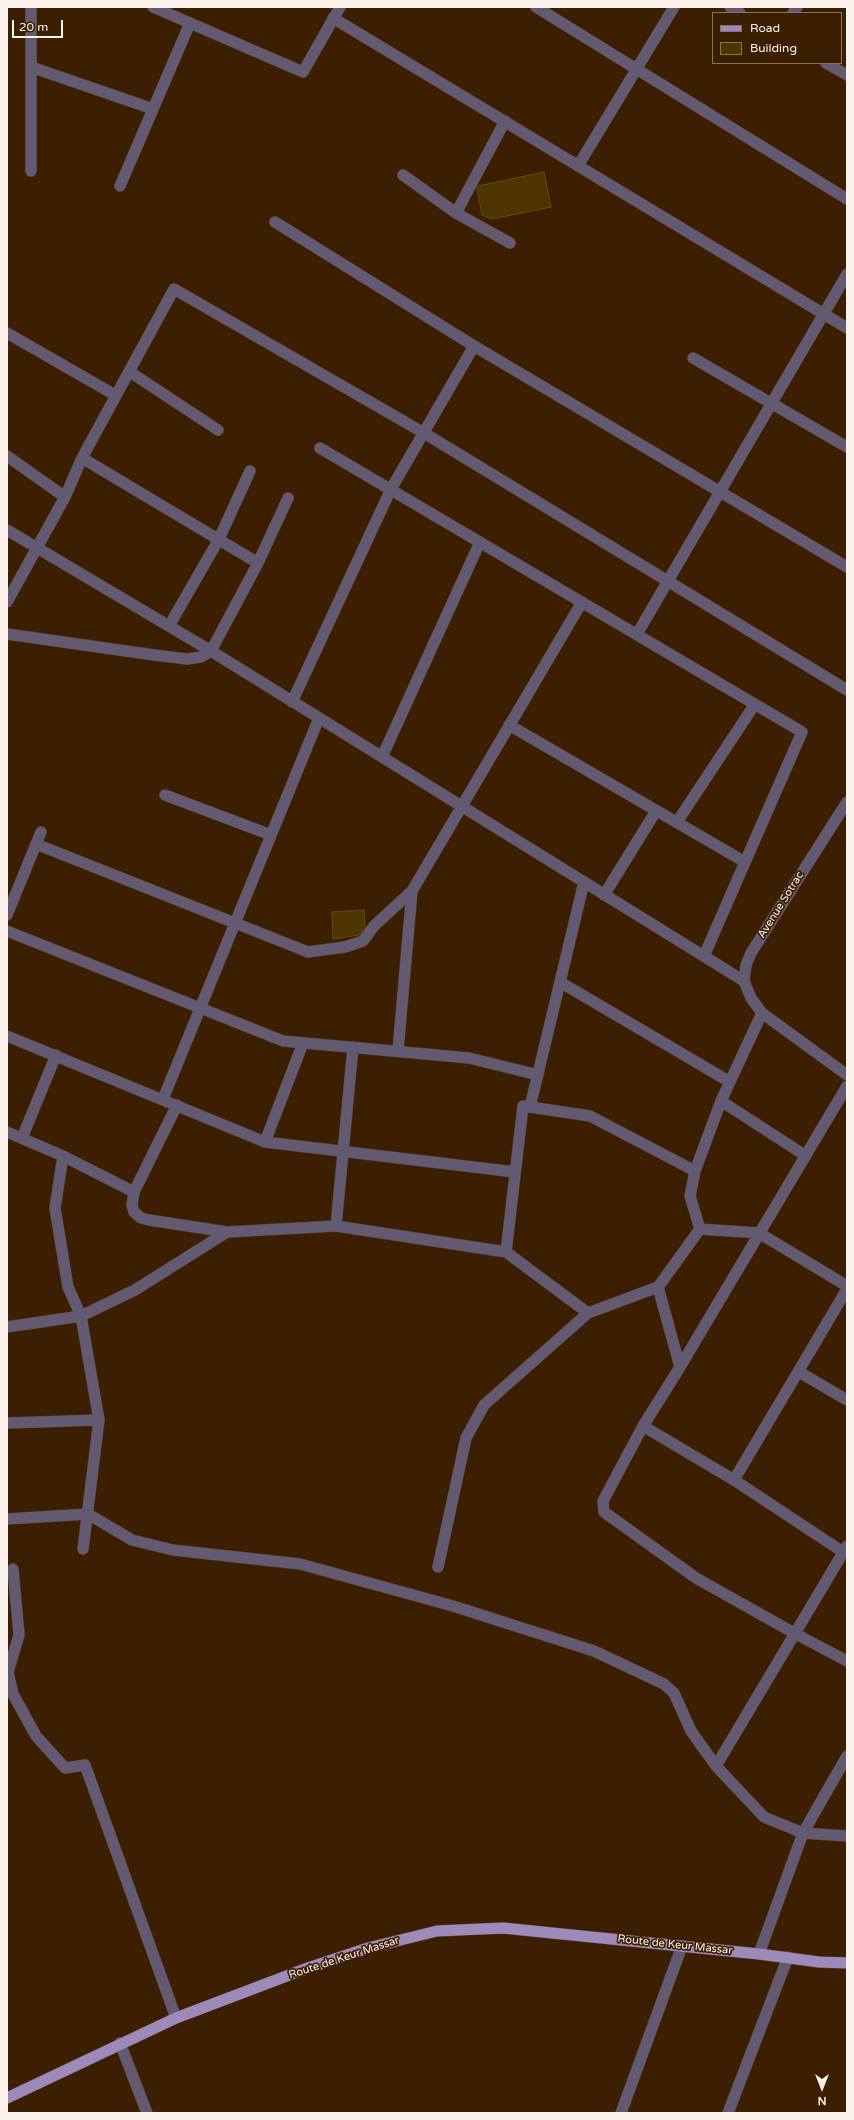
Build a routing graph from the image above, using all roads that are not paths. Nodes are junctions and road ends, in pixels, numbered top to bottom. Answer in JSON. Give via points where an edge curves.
{"nodes":[{"id":1,"x":31,"y":7,"type":"edge"},
{"id":2,"x":153,"y":7,"type":"edge"},
{"id":3,"x":340,"y":7,"type":"edge"},
{"id":4,"x":536,"y":7,"type":"edge"},
{"id":5,"x":674,"y":7,"type":"edge"},
{"id":6,"x":333,"y":18,"type":"junction"},
{"id":7,"x":190,"y":23,"type":"junction"},
{"id":8,"x":828,"y":64,"type":"edge"},
{"id":9,"x":31,"y":67,"type":"junction"},
{"id":10,"x":636,"y":69,"type":"junction"},
{"id":11,"x":846,"y":73,"type":"edge"},
{"id":12,"x":153,"y":109,"type":"junction"},
{"id":13,"x":505,"y":121,"type":"junction"},
{"id":14,"x":578,"y":166,"type":"junction"},
{"id":15,"x":31,"y":171,"type":"dead end"},
{"id":16,"x":403,"y":175,"type":"dead end"},
{"id":17,"x":120,"y":186,"type":"dead end"},
{"id":18,"x":847,"y":199,"type":"edge"},
{"id":19,"x":456,"y":213,"type":"junction"},
{"id":20,"x":275,"y":222,"type":"dead end"},
{"id":21,"x":510,"y":243,"type":"dead end"},
{"id":22,"x":847,"y":274,"type":"edge"},
{"id":23,"x":824,"y":314,"type":"junction"},
{"id":24,"x":847,"y":328,"type":"edge"},
{"id":25,"x":7,"y":333,"type":"edge"},
{"id":26,"x":474,"y":346,"type":"junction"},
{"id":27,"x":694,"y":358,"type":"dead end"},
{"id":28,"x":130,"y":372,"type":"junction"},
{"id":29,"x":116,"y":395,"type":"junction"},
{"id":30,"x":772,"y":402,"type":"junction"},
{"id":31,"x":218,"y":430,"type":"dead end"},
{"id":32,"x":424,"y":433,"type":"junction"},
{"id":33,"x":847,"y":446,"type":"edge"},
{"id":34,"x":320,"y":448,"type":"dead end"},
{"id":35,"x":7,"y":456,"type":"edge"},
{"id":36,"x":82,"y":458,"type":"junction"},
{"id":37,"x":250,"y":471,"type":"dead end"},
{"id":38,"x":391,"y":490,"type":"junction"},
{"id":39,"x":720,"y":492,"type":"junction"},
{"id":40,"x":65,"y":497,"type":"junction"},
{"id":41,"x":288,"y":498,"type":"dead end"},
{"id":42,"x":7,"y":530,"type":"edge"},
{"id":43,"x":218,"y":539,"type":"junction"},
{"id":44,"x":480,"y":542,"type":"junction"},
{"id":45,"x":37,"y":548,"type":"junction"},
{"id":46,"x":258,"y":563,"type":"junction"},
{"id":47,"x":847,"y":566,"type":"edge"},
{"id":48,"x":667,"y":582,"type":"junction"},
{"id":49,"x":7,"y":602,"type":"edge"},
{"id":50,"x":582,"y":602,"type":"junction"},
{"id":51,"x":169,"y":626,"type":"junction"},
{"id":52,"x":7,"y":634,"type":"edge"},
{"id":53,"x":637,"y":634,"type":"junction"},
{"id":54,"x":211,"y":651,"type":"junction"},
{"id":55,"x":847,"y":690,"type":"edge"},
{"id":56,"x":292,"y":702,"type":"junction"},
{"id":57,"x":755,"y":704,"type":"junction"},
{"id":58,"x":319,"y":718,"type":"junction"},
{"id":59,"x":509,"y":725,"type":"junction"},
{"id":60,"x":382,"y":757,"type":"junction"},
{"id":61,"x":165,"y":795,"type":"dead end"},
{"id":62,"x":847,"y":802,"type":"edge"},
{"id":63,"x":462,"y":806,"type":"junction"},
{"id":64,"x":656,"y":811,"type":"junction"},
{"id":65,"x":844,"y":815,"type":"edge"},
{"id":66,"x":677,"y":822,"type":"junction"},
{"id":67,"x":41,"y":832,"type":"dead end"},
{"id":68,"x":271,"y":835,"type":"junction"},
{"id":69,"x":36,"y":844,"type":"junction"},
{"id":70,"x":745,"y":862,"type":"junction"},
{"id":71,"x":584,"y":882,"type":"junction"},
{"id":72,"x":412,"y":891,"type":"junction"},
{"id":73,"x":604,"y":894,"type":"junction"},
{"id":74,"x":7,"y":915,"type":"edge"},
{"id":75,"x":234,"y":924,"type":"junction"},
{"id":76,"x":7,"y":931,"type":"edge"},
{"id":77,"x":704,"y":956,"type":"junction"},
{"id":78,"x":744,"y":981,"type":"junction"},
{"id":79,"x":560,"y":982,"type":"junction"},
{"id":80,"x":200,"y":1008,"type":"junction"},
{"id":81,"x":762,"y":1013,"type":"junction"},
{"id":82,"x":7,"y":1036,"type":"edge"},
{"id":83,"x":303,"y":1042,"type":"junction"},
{"id":84,"x":353,"y":1046,"type":"junction"},
{"id":85,"x":398,"y":1050,"type":"junction"},
{"id":86,"x":56,"y":1055,"type":"junction"},
{"id":87,"x":538,"y":1075,"type":"junction"},
{"id":88,"x":847,"y":1075,"type":"edge"},
{"id":89,"x":730,"y":1082,"type":"junction"},
{"id":90,"x":847,"y":1086,"type":"edge"},
{"id":91,"x":163,"y":1099,"type":"junction"},
{"id":92,"x":721,"y":1101,"type":"junction"},
{"id":93,"x":177,"y":1105,"type":"junction"},
{"id":94,"x":530,"y":1107,"type":"junction"},
{"id":95,"x":7,"y":1132,"type":"edge"},
{"id":96,"x":22,"y":1138,"type":"junction"},
{"id":97,"x":265,"y":1142,"type":"junction"},
{"id":98,"x":342,"y":1152,"type":"junction"},
{"id":99,"x":63,"y":1156,"type":"junction"},
{"id":100,"x":806,"y":1156,"type":"junction"},
{"id":101,"x":695,"y":1171,"type":"junction"},
{"id":102,"x":515,"y":1172,"type":"junction"},
{"id":103,"x":134,"y":1192,"type":"junction"},
{"id":104,"x":336,"y":1226,"type":"junction"},
{"id":105,"x":700,"y":1229,"type":"junction"},
{"id":106,"x":226,"y":1232,"type":"junction"},
{"id":107,"x":759,"y":1233,"type":"junction"},
{"id":108,"x":506,"y":1252,"type":"junction"},
{"id":109,"x":658,"y":1287,"type":"junction"},
{"id":110,"x":847,"y":1288,"type":"edge"},
{"id":111,"x":588,"y":1313,"type":"junction"},
{"id":112,"x":81,"y":1316,"type":"junction"},
{"id":113,"x":7,"y":1328,"type":"edge"},
{"id":114,"x":680,"y":1367,"type":"junction"},
{"id":115,"x":799,"y":1372,"type":"junction"},
{"id":116,"x":847,"y":1400,"type":"edge"},
{"id":117,"x":99,"y":1420,"type":"junction"},
{"id":118,"x":7,"y":1423,"type":"edge"},
{"id":119,"x":642,"y":1426,"type":"junction"},
{"id":120,"x":734,"y":1480,"type":"junction"},
{"id":121,"x":88,"y":1514,"type":"junction"},
{"id":122,"x":7,"y":1519,"type":"edge"},
{"id":123,"x":82,"y":1549,"type":"dead end"},
{"id":124,"x":845,"y":1549,"type":"edge"},
{"id":125,"x":438,"y":1567,"type":"dead end"},
{"id":126,"x":13,"y":1568,"type":"dead end"},
{"id":127,"x":794,"y":1633,"type":"junction"},
{"id":128,"x":847,"y":1661,"type":"edge"},
{"id":129,"x":847,"y":1756,"type":"edge"},
{"id":130,"x":716,"y":1766,"type":"junction"},
{"id":131,"x":803,"y":1833,"type":"junction"},
{"id":132,"x":847,"y":1836,"type":"edge"},
{"id":133,"x":682,"y":1946,"type":"junction"},
{"id":134,"x":759,"y":1954,"type":"junction"},
{"id":135,"x":788,"y":1957,"type":"junction"},
{"id":136,"x":847,"y":1963,"type":"edge"},
{"id":137,"x":176,"y":2018,"type":"junction"},
{"id":138,"x":120,"y":2043,"type":"junction"},
{"id":139,"x":7,"y":2098,"type":"edge"},
{"id":140,"x":147,"y":2113,"type":"edge"},
{"id":141,"x":621,"y":2113,"type":"edge"},
{"id":142,"x":728,"y":2113,"type":"edge"}],
"edges":[{"from":1,"to":9,"type":"street"},
{"from":2,"to":7,"type":"street"},
{"from":3,"to":6,"type":"street"},
{"from":4,"to":10,"type":"street"},
{"from":5,"to":10,"type":"street"},
{"from":6,"to":7,"type":"street","via":[[303,72]]},
{"from":6,"to":13,"type":"street"},
{"from":7,"to":12,"type":"street"},
{"from":8,"to":11,"type":"street"},
{"from":9,"to":12,"type":"street"},
{"from":9,"to":15,"type":"street"},
{"from":10,"to":14,"type":"street"},
{"from":10,"to":18,"type":"street"},
{"from":12,"to":17,"type":"street"},
{"from":13,"to":14,"type":"street"},
{"from":13,"to":19,"type":"street"},
{"from":14,"to":23,"type":"street"},
{"from":16,"to":19,"type":"street"},
{"from":19,"to":21,"type":"street"},
{"from":20,"to":26,"type":"street"},
{"from":22,"to":23,"type":"street"},
{"from":23,"to":24,"type":"street"},
{"from":23,"to":30,"type":"street"},
{"from":25,"to":29,"type":"street"},
{"from":26,"to":32,"type":"street"},
{"from":26,"to":39,"type":"street"},
{"from":27,"to":30,"type":"street"},
{"from":28,"to":29,"type":"street"},
{"from":28,"to":31,"type":"street"},
{"from":28,"to":32,"type":"street","via":[[174,289]]},
{"from":29,"to":36,"type":"street"},
{"from":30,"to":33,"type":"street"},
{"from":30,"to":39,"type":"street"},
{"from":32,"to":38,"type":"street"},
{"from":32,"to":48,"type":"street"},
{"from":34,"to":38,"type":"street"},
{"from":35,"to":40,"type":"street"},
{"from":36,"to":40,"type":"street"},
{"from":36,"to":43,"type":"street"},
{"from":37,"to":43,"type":"street"},
{"from":38,"to":44,"type":"street"},
{"from":38,"to":56,"type":"street"},
{"from":39,"to":47,"type":"street"},
{"from":39,"to":48,"type":"street"},
{"from":40,"to":45,"type":"street"},
{"from":41,"to":46,"type":"street"},
{"from":42,"to":45,"type":"street"},
{"from":43,"to":46,"type":"street"},
{"from":43,"to":51,"type":"street"},
{"from":44,"to":50,"type":"street"},
{"from":44,"to":60,"type":"street"},
{"from":45,"to":49,"type":"street"},
{"from":45,"to":51,"type":"street"},
{"from":46,"to":54,"type":"street"},
{"from":48,"to":53,"type":"street"},
{"from":48,"to":55,"type":"street"},
{"from":50,"to":53,"type":"street"},
{"from":50,"to":59,"type":"street"},
{"from":51,"to":54,"type":"street"},
{"from":52,"to":54,"type":"street","via":[[187,659],[201,657]]},
{"from":53,"to":57,"type":"street"},
{"from":54,"to":56,"type":"street"},
{"from":56,"to":58,"type":"street"},
{"from":57,"to":66,"type":"street"},
{"from":57,"to":70,"type":"street","via":[[802,732]]},
{"from":58,"to":60,"type":"street"},
{"from":58,"to":68,"type":"street"},
{"from":59,"to":63,"type":"street"},
{"from":59,"to":64,"type":"street"},
{"from":60,"to":63,"type":"street"},
{"from":61,"to":68,"type":"street"},
{"from":62,"to":65,"type":"street","name":"Avenue Sotrac"},
{"from":63,"to":71,"type":"street"},
{"from":63,"to":72,"type":"street"},
{"from":64,"to":66,"type":"street"},
{"from":64,"to":73,"type":"street"},
{"from":65,"to":78,"type":"street","name":"Avenue Sotrac","via":[[751,953]]},
{"from":66,"to":70,"type":"street"},
{"from":67,"to":69,"type":"street"},
{"from":68,"to":75,"type":"street"},
{"from":69,"to":74,"type":"street"},
{"from":69,"to":75,"type":"street"},
{"from":70,"to":77,"type":"street"},
{"from":71,"to":73,"type":"street"},
{"from":71,"to":79,"type":"street"},
{"from":72,"to":75,"type":"street","via":[[374,926],[363,942],[345,947],[308,952]]},
{"from":72,"to":85,"type":"street"},
{"from":73,"to":77,"type":"street"},
{"from":75,"to":80,"type":"street"},
{"from":76,"to":80,"type":"street"},
{"from":77,"to":78,"type":"street"},
{"from":78,"to":81,"type":"street","via":[[751,998]]},
{"from":79,"to":87,"type":"street"},
{"from":79,"to":89,"type":"street"},
{"from":80,"to":83,"type":"street","via":[[283,1041]]},
{"from":80,"to":91,"type":"street"},
{"from":81,"to":88,"type":"street"},
{"from":81,"to":89,"type":"street"},
{"from":82,"to":86,"type":"street"},
{"from":83,"to":84,"type":"street"},
{"from":83,"to":97,"type":"street"},
{"from":84,"to":85,"type":"street"},
{"from":84,"to":98,"type":"street"},
{"from":85,"to":87,"type":"street","via":[[469,1058]]},
{"from":86,"to":91,"type":"street"},
{"from":86,"to":96,"type":"street"},
{"from":87,"to":94,"type":"street"},
{"from":89,"to":92,"type":"street"},
{"from":90,"to":100,"type":"street"},
{"from":91,"to":93,"type":"street"},
{"from":92,"to":100,"type":"street"},
{"from":92,"to":101,"type":"street"},
{"from":93,"to":97,"type":"street"},
{"from":93,"to":103,"type":"street"},
{"from":94,"to":101,"type":"street","via":[[590,1116]]},
{"from":94,"to":102,"type":"street","via":[[523,1106]]},
{"from":95,"to":96,"type":"street"},
{"from":96,"to":99,"type":"street"},
{"from":97,"to":98,"type":"street"},
{"from":98,"to":102,"type":"street"},
{"from":98,"to":104,"type":"street"},
{"from":99,"to":103,"type":"street"},
{"from":99,"to":112,"type":"street","via":[[55,1208],[68,1287]]},
{"from":100,"to":107,"type":"street"},
{"from":101,"to":105,"type":"street","via":[[690,1196]]},
{"from":102,"to":108,"type":"street"},
{"from":103,"to":106,"type":"street","via":[[132,1205],[134,1212],[141,1218]]},
{"from":104,"to":106,"type":"street"},
{"from":104,"to":108,"type":"street"},
{"from":105,"to":107,"type":"street"},
{"from":105,"to":109,"type":"street"},
{"from":106,"to":112,"type":"street","via":[[135,1290]]},
{"from":107,"to":110,"type":"street"},
{"from":107,"to":114,"type":"street"},
{"from":108,"to":111,"type":"street"},
{"from":109,"to":111,"type":"street"},
{"from":109,"to":114,"type":"street"},
{"from":110,"to":115,"type":"street"},
{"from":111,"to":125,"type":"street","via":[[484,1405],[466,1438]]},
{"from":112,"to":113,"type":"street"},
{"from":112,"to":117,"type":"street"},
{"from":114,"to":119,"type":"street"},
{"from":115,"to":116,"type":"street"},
{"from":115,"to":120,"type":"street"},
{"from":117,"to":118,"type":"street"},
{"from":117,"to":121,"type":"street"},
{"from":119,"to":120,"type":"street"},
{"from":119,"to":127,"type":"street","via":[[603,1501],[604,1512],[696,1578]]},
{"from":120,"to":124,"type":"street"},
{"from":121,"to":122,"type":"street"},
{"from":121,"to":123,"type":"street"},
{"from":121,"to":130,"type":"street","via":[[132,1540],[172,1550],[300,1564],[453,1606],[594,1651],[664,1684],[674,1693],[691,1731]]},
{"from":124,"to":127,"type":"street"},
{"from":126,"to":137,"type":"street","via":[[19,1635],[8,1672],[13,1694],[36,1736],[64,1768],[85,1765]]},
{"from":127,"to":128,"type":"street"},
{"from":127,"to":130,"type":"street"},
{"from":129,"to":131,"type":"street"},
{"from":130,"to":131,"type":"street","via":[[764,1817]]},
{"from":131,"to":132,"type":"street"},
{"from":131,"to":134,"type":"street"},
{"from":133,"to":134,"type":"main road","name":"Route de Keur Massar"},
{"from":133,"to":137,"type":"main road","name":"Route de Keur Massar","via":[[503,1928],[437,1931],[361,1950]]},
{"from":133,"to":141,"type":"street"},
{"from":134,"to":135,"type":"main road","name":"Route de Keur Massar"},
{"from":135,"to":136,"type":"main road","name":"Route de Keur Massar"},
{"from":135,"to":142,"type":"street"},
{"from":137,"to":138,"type":"main road","name":"Route de Keur Massar"},
{"from":138,"to":139,"type":"main road","name":"Route de Keur Massar"},
{"from":138,"to":140,"type":"street"}]}
